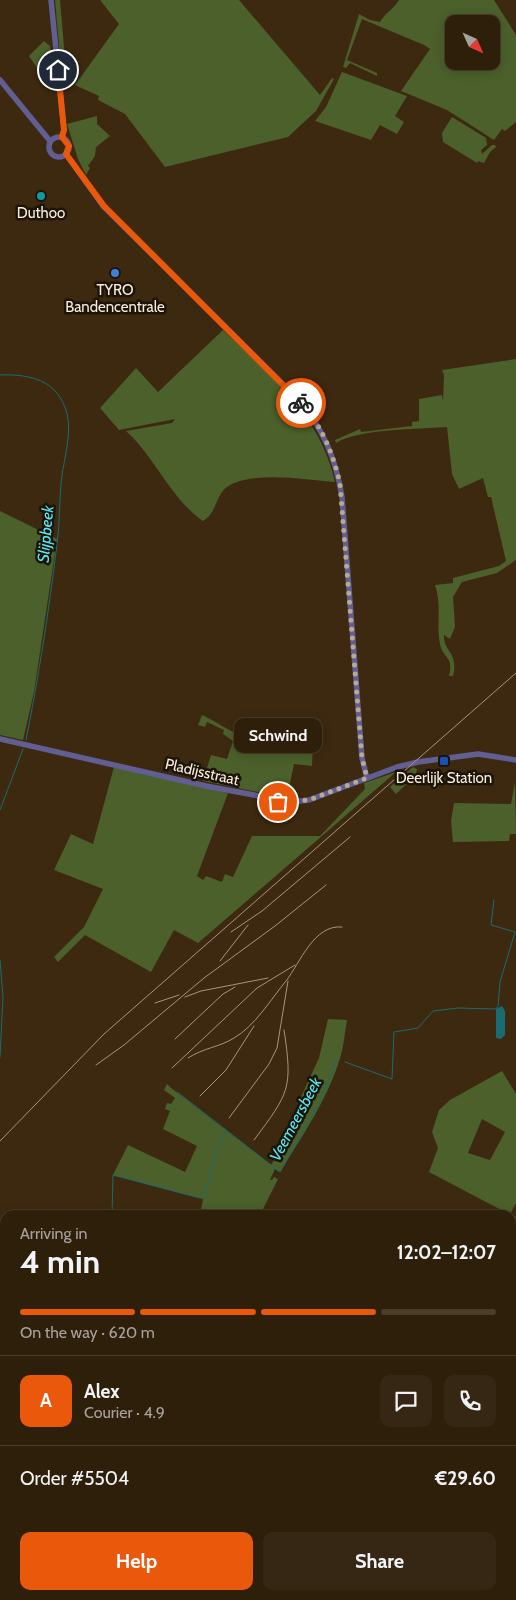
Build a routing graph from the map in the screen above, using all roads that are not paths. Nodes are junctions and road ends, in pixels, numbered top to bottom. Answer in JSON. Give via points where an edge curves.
{"nodes":[{"id":1,"x":51,"y":0,"type":"edge"},
{"id":2,"x":0,"y":80,"type":"edge"},
{"id":3,"x":62,"y":137,"type":"junction"},
{"id":4,"x":50,"y":141,"type":"junction"},
{"id":5,"x":66,"y":154,"type":"junction"},
{"id":6,"x":0,"y":739,"type":"edge"},
{"id":7,"x":516,"y":760,"type":"edge"},
{"id":8,"x":367,"y":778,"type":"junction"}],
"edges":[{"from":1,"to":3,"type":"street","via":[[64,130]]},
{"from":2,"to":4,"type":"street"},
{"from":3,"to":4,"type":"street"},
{"from":3,"to":5,"type":"street","via":[[68,143]]},
{"from":4,"to":5,"type":"street","via":[[51,154],[60,157]]},
{"from":5,"to":8,"type":"street","via":[[97,198],[297,398],[327,442],[336,467],[345,532],[362,758]]},
{"from":6,"to":8,"type":"street","name":"Pladijsstraat","via":[[278,802],[309,800]]},
{"from":7,"to":8,"type":"street","name":"Pladijsstraat","via":[[478,754],[397,766]]}]}
